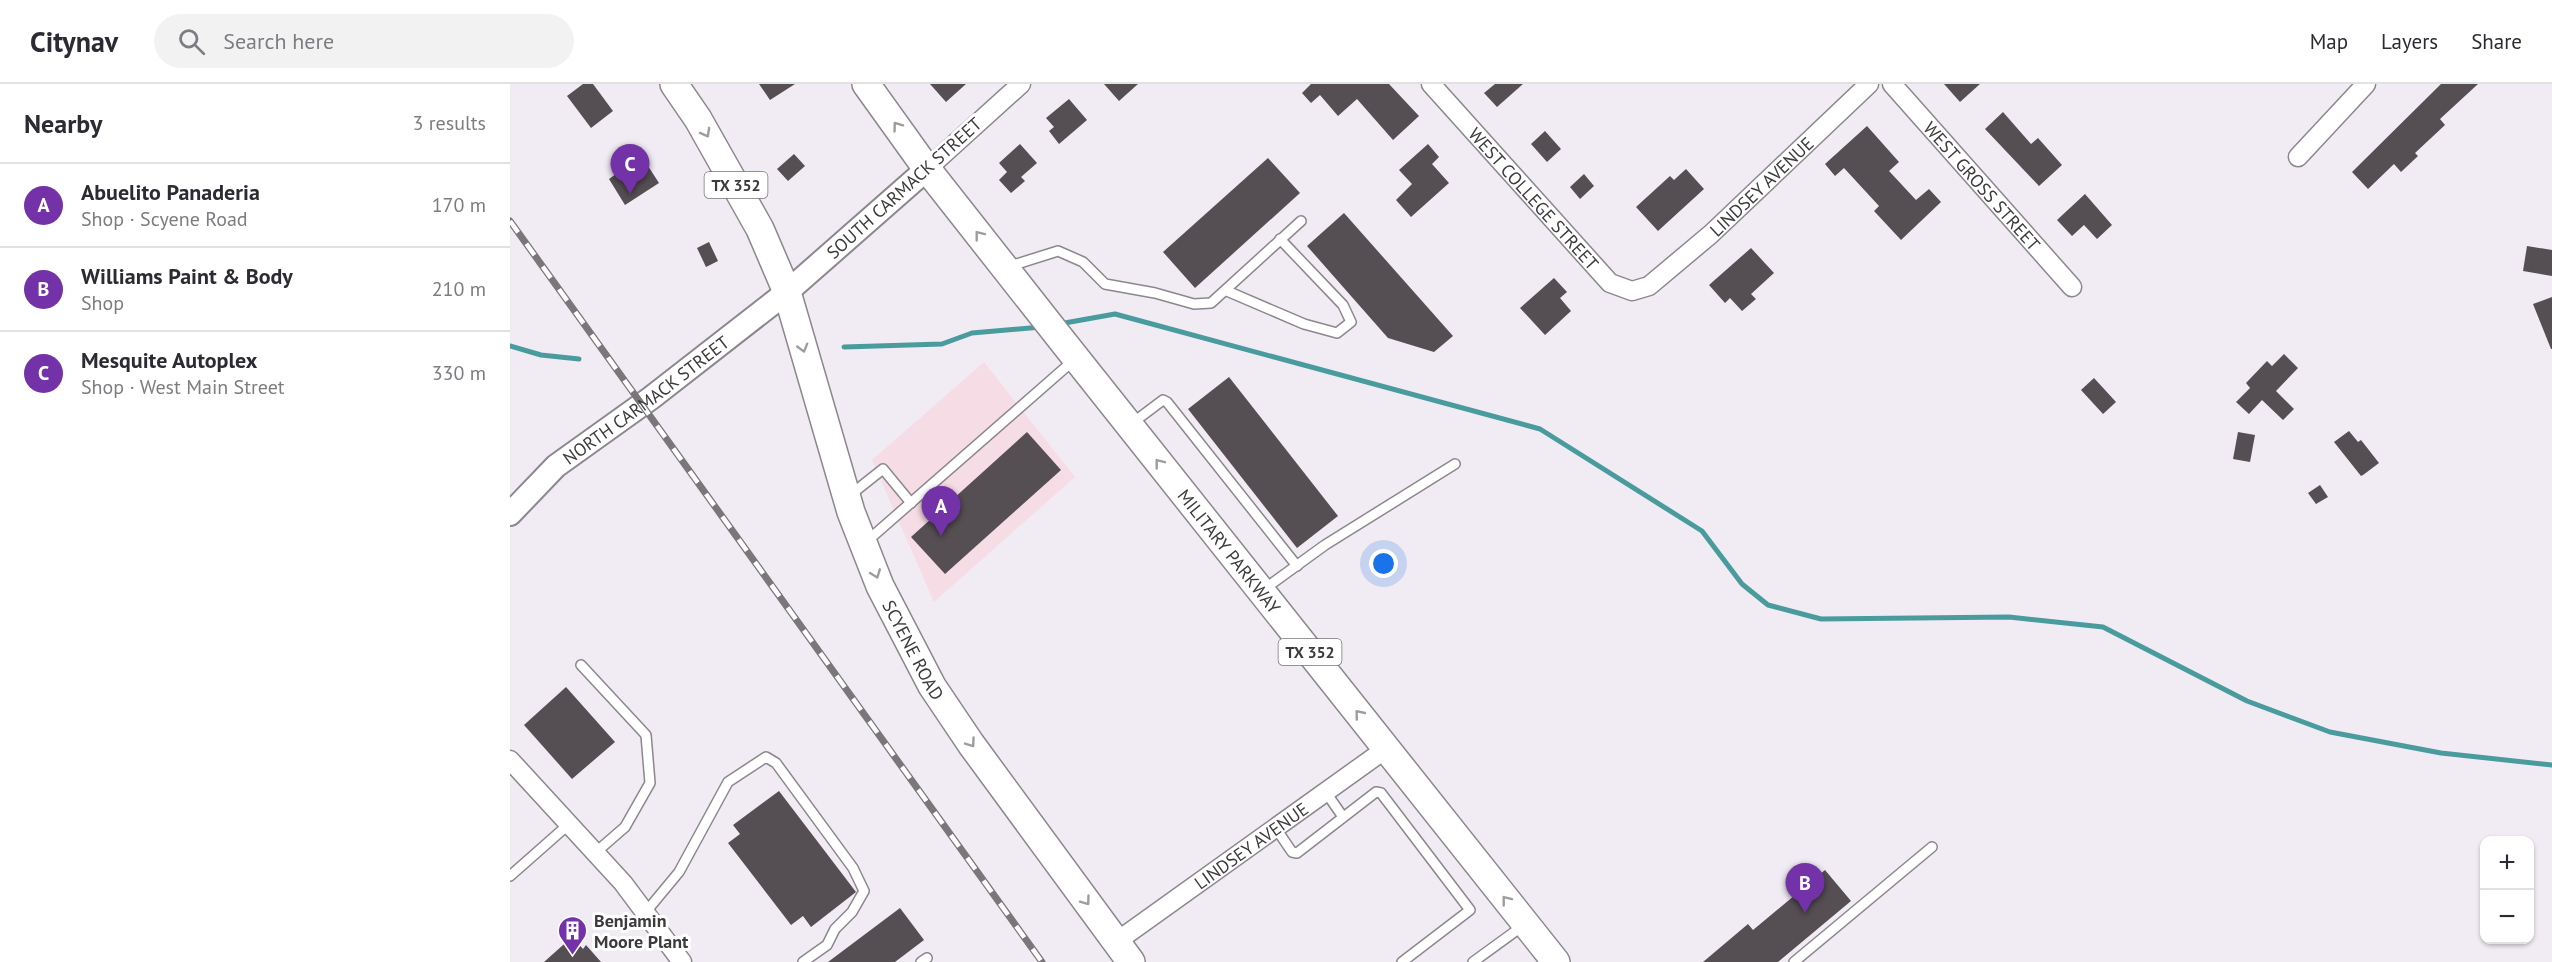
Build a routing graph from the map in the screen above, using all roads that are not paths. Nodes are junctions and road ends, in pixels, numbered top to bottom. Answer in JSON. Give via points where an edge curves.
{"nodes":[{"id":1,"x":674,"y":84,"type":"edge"},
{"id":2,"x":866,"y":84,"type":"edge"},
{"id":3,"x":1021,"y":84,"type":"edge"},
{"id":4,"x":1431,"y":84,"type":"edge"},
{"id":5,"x":1869,"y":84,"type":"edge"},
{"id":6,"x":1892,"y":84,"type":"edge"},
{"id":7,"x":2366,"y":84,"type":"edge"},
{"id":8,"x":2298,"y":157,"type":"dead end"},
{"id":9,"x":927,"y":169,"type":"junction"},
{"id":10,"x":1301,"y":221,"type":"dead end"},
{"id":11,"x":1280,"y":239,"type":"junction"},
{"id":12,"x":1005,"y":268,"type":"junction"},
{"id":13,"x":1649,"y":286,"type":"joint"},
{"id":14,"x":2072,"y":287,"type":"dead end"},
{"id":15,"x":1227,"y":291,"type":"junction"},
{"id":16,"x":787,"y":292,"type":"junction"},
{"id":17,"x":1070,"y":351,"type":"junction"},
{"id":18,"x":1130,"y":426,"type":"junction"},
{"id":19,"x":1455,"y":464,"type":"dead end"},
{"id":20,"x":847,"y":497,"type":"junction"},
{"id":21,"x":911,"y":502,"type":"junction"},
{"id":22,"x":510,"y":514,"type":"edge"},
{"id":23,"x":864,"y":544,"type":"junction"},
{"id":24,"x":1297,"y":566,"type":"junction"},
{"id":25,"x":1261,"y":591,"type":"junction"},
{"id":26,"x":581,"y":665,"type":"dead end"},
{"id":27,"x":1387,"y":748,"type":"junction"},
{"id":28,"x":510,"y":760,"type":"edge"},
{"id":29,"x":1325,"y":791,"type":"junction"},
{"id":30,"x":1343,"y":817,"type":"junction"},
{"id":31,"x":569,"y":824,"type":"junction"},
{"id":32,"x":1275,"y":827,"type":"junction"},
{"id":33,"x":1932,"y":847,"type":"dead end"},
{"id":34,"x":595,"y":854,"type":"junction"},
{"id":35,"x":510,"y":876,"type":"edge"},
{"id":36,"x":645,"y":913,"type":"junction"},
{"id":37,"x":1525,"y":924,"type":"junction"},
{"id":38,"x":1123,"y":952,"type":"edge"},
{"id":39,"x":682,"y":962,"type":"edge"},
{"id":40,"x":802,"y":962,"type":"edge"},
{"id":41,"x":1402,"y":962,"type":"edge"},
{"id":42,"x":1473,"y":962,"type":"edge"},
{"id":43,"x":1556,"y":962,"type":"edge"},
{"id":44,"x":1794,"y":962,"type":"edge"}],
"edges":[{"from":1,"to":16,"type":"main road","number":"TX 352","one_way":true,"via":[[760,229]]},
{"from":9,"to":2,"type":"main road","number":"TX 352","one_way":true},
{"from":3,"to":9,"type":"street","name":"SOUTH CARMACK STREET"},
{"from":4,"to":13,"type":"street","name":"WEST COLLEGE STREET","via":[[1610,283],[1632,291]]},
{"from":5,"to":13,"type":"street","name":"LINDSEY AVENUE","via":[[1711,234]]},
{"from":6,"to":14,"type":"street","name":"WEST GROSS STREET"},
{"from":7,"to":8,"type":"street"},
{"from":12,"to":9,"type":"main road","name":"MILITARY PARKWAY","number":"TX 352","one_way":true},
{"from":9,"to":16,"type":"street","name":"SOUTH CARMACK STREET"},
{"from":10,"to":11,"type":"lane"},
{"from":11,"to":15,"type":"lane"},
{"from":11,"to":15,"type":"lane","via":[[1343,305],[1351,322],[1337,333],[1304,324]]},
{"from":12,"to":15,"type":"lane","via":[[1058,251],[1083,262],[1105,284],[1194,304],[1211,303]]},
{"from":12,"to":17,"type":"main road","name":"MILITARY PARKWAY","number":"TX 352"},
{"from":16,"to":20,"type":"main road","name":"SCYENE ROAD","number":"TX 352","one_way":true},
{"from":16,"to":22,"type":"street","name":"NORTH CARMACK STREET","via":[[556,466]]},
{"from":17,"to":18,"type":"main road","name":"MILITARY PARKWAY","number":"TX 352"},
{"from":17,"to":21,"type":"lane"},
{"from":18,"to":24,"type":"lane","via":[[1163,400],[1167,402]]},
{"from":25,"to":18,"type":"main road","name":"MILITARY PARKWAY","number":"TX 352","one_way":true},
{"from":19,"to":24,"type":"lane"},
{"from":20,"to":21,"type":"lane","via":[[883,469]]},
{"from":20,"to":23,"type":"main road","name":"SCYENE ROAD","number":"TX 352"},
{"from":21,"to":23,"type":"lane"},
{"from":23,"to":38,"type":"main road","name":"SCYENE ROAD","number":"TX 352","one_way":true,"via":[[880,586],[932,686]]},
{"from":24,"to":25,"type":"lane"},
{"from":27,"to":25,"type":"main road","name":"MILITARY PARKWAY","number":"TX 352","one_way":true},
{"from":26,"to":34,"type":"lane","via":[[646,735],[650,783],[625,827]]},
{"from":27,"to":29,"type":"street","name":"LINDSEY AVENUE"},
{"from":37,"to":27,"type":"main road","name":"MILITARY PARKWAY","number":"TX 352","one_way":true},
{"from":28,"to":31,"type":"street"},
{"from":29,"to":30,"type":"lane"},
{"from":29,"to":32,"type":"street","name":"LINDSEY AVENUE"},
{"from":30,"to":32,"type":"lane","via":[[1297,853],[1292,852]]},
{"from":30,"to":41,"type":"lane","via":[[1376,792],[1382,793],[1468,906],[1468,913]]},
{"from":31,"to":34,"type":"street"},
{"from":31,"to":35,"type":"lane"},
{"from":32,"to":38,"type":"street","name":"LINDSEY AVENUE"},
{"from":33,"to":44,"type":"lane"},
{"from":34,"to":36,"type":"street"},
{"from":36,"to":39,"type":"street"},
{"from":36,"to":40,"type":"lane","via":[[679,872],[728,782],[765,757],[776,763],[853,868],[864,891],[827,945]]},
{"from":37,"to":42,"type":"lane"},
{"from":37,"to":43,"type":"main road","name":"MILITARY PARKWAY","number":"TX 352"}]}
